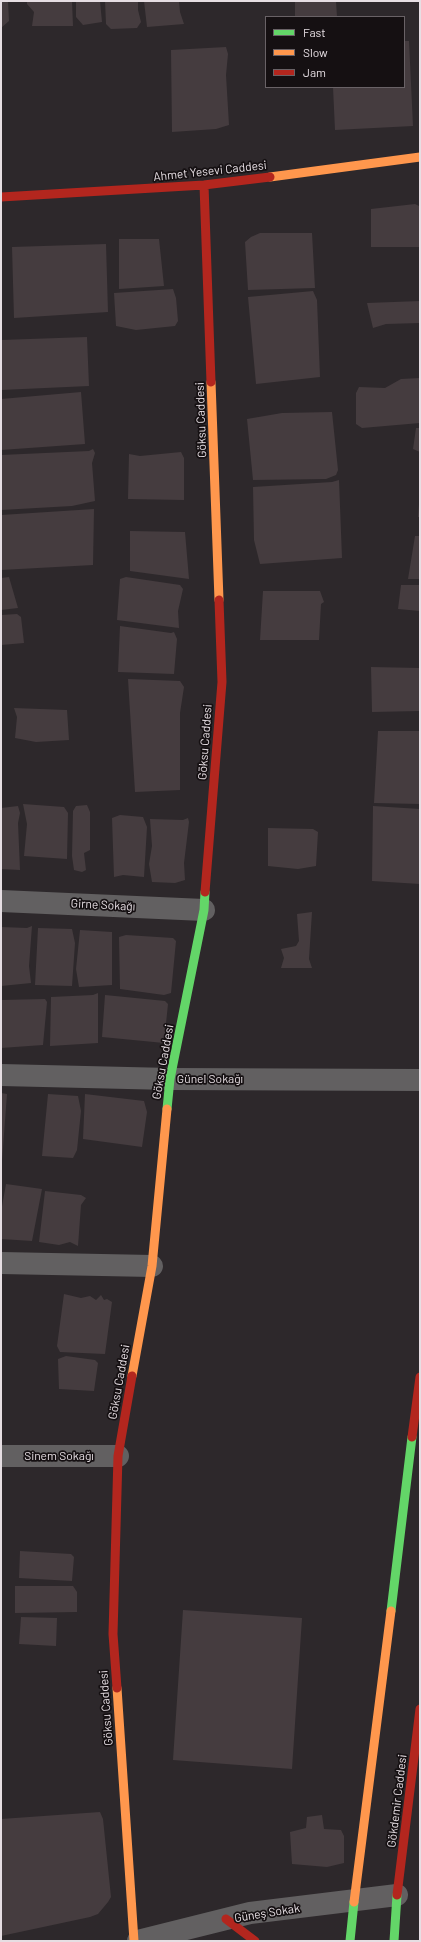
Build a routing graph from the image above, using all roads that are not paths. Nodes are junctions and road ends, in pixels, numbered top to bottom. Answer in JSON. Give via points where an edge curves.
{"nodes":[{"id":1,"x":420,"y":157,"type":"edge"},
{"id":2,"x":204,"y":186,"type":"junction"},
{"id":3,"x":1,"y":197,"type":"edge"},
{"id":4,"x":1,"y":901,"type":"edge"},
{"id":5,"x":204,"y":910,"type":"junction"},
{"id":6,"x":1,"y":1075,"type":"edge"},
{"id":7,"x":170,"y":1079,"type":"junction"},
{"id":8,"x":420,"y":1080,"type":"edge"},
{"id":9,"x":1,"y":1263,"type":"edge"},
{"id":10,"x":152,"y":1266,"type":"junction"},
{"id":11,"x":420,"y":1377,"type":"edge"},
{"id":12,"x":1,"y":1456,"type":"edge"},
{"id":13,"x":118,"y":1456,"type":"junction"},
{"id":14,"x":420,"y":1709,"type":"edge"},
{"id":15,"x":397,"y":1895,"type":"junction"},
{"id":16,"x":354,"y":1902,"type":"junction"},
{"id":17,"x":226,"y":1919,"type":"junction"},
{"id":18,"x":134,"y":1941,"type":"edge"},
{"id":19,"x":138,"y":1941,"type":"edge"},
{"id":20,"x":255,"y":1941,"type":"edge"},
{"id":21,"x":350,"y":1941,"type":"edge"},
{"id":22,"x":394,"y":1941,"type":"edge"}],
"edges":[{"from":1,"to":2,"type":"street","name":"Ahmet Yesevi Caddesi"},
{"from":2,"to":3,"type":"street","name":"Ahmet Yesevi Caddesi"},
{"from":2,"to":5,"type":"street","name":"Göksu Caddesi","via":[[222,682]]},
{"from":4,"to":5,"type":"street","name":"Girne Sokağı"},
{"from":5,"to":7,"type":"street","name":"Göksu Caddesi"},
{"from":6,"to":7,"type":"street","name":"Günel Sokağı"},
{"from":7,"to":8,"type":"street","name":"Günel Sokağı"},
{"from":7,"to":10,"type":"street","name":"Göksu Caddesi"},
{"from":9,"to":10,"type":"street"},
{"from":10,"to":13,"type":"street","name":"Göksu Caddesi"},
{"from":11,"to":16,"type":"street"},
{"from":12,"to":13,"type":"street","name":"Sinem Sokağı"},
{"from":13,"to":18,"type":"street","name":"Göksu Caddesi","via":[[113,1634]]},
{"from":14,"to":15,"type":"street","name":"Gökdemir Caddesi"},
{"from":15,"to":16,"type":"street","name":"Güneş Sokak"},
{"from":15,"to":22,"type":"street","name":"Gökdemir Caddesi"},
{"from":16,"to":17,"type":"street","name":"Güneş Sokak","via":[[250,1913]]},
{"from":16,"to":21,"type":"street"},
{"from":17,"to":19,"type":"street","name":"Güneş Sokak"},
{"from":17,"to":20,"type":"street"}]}
